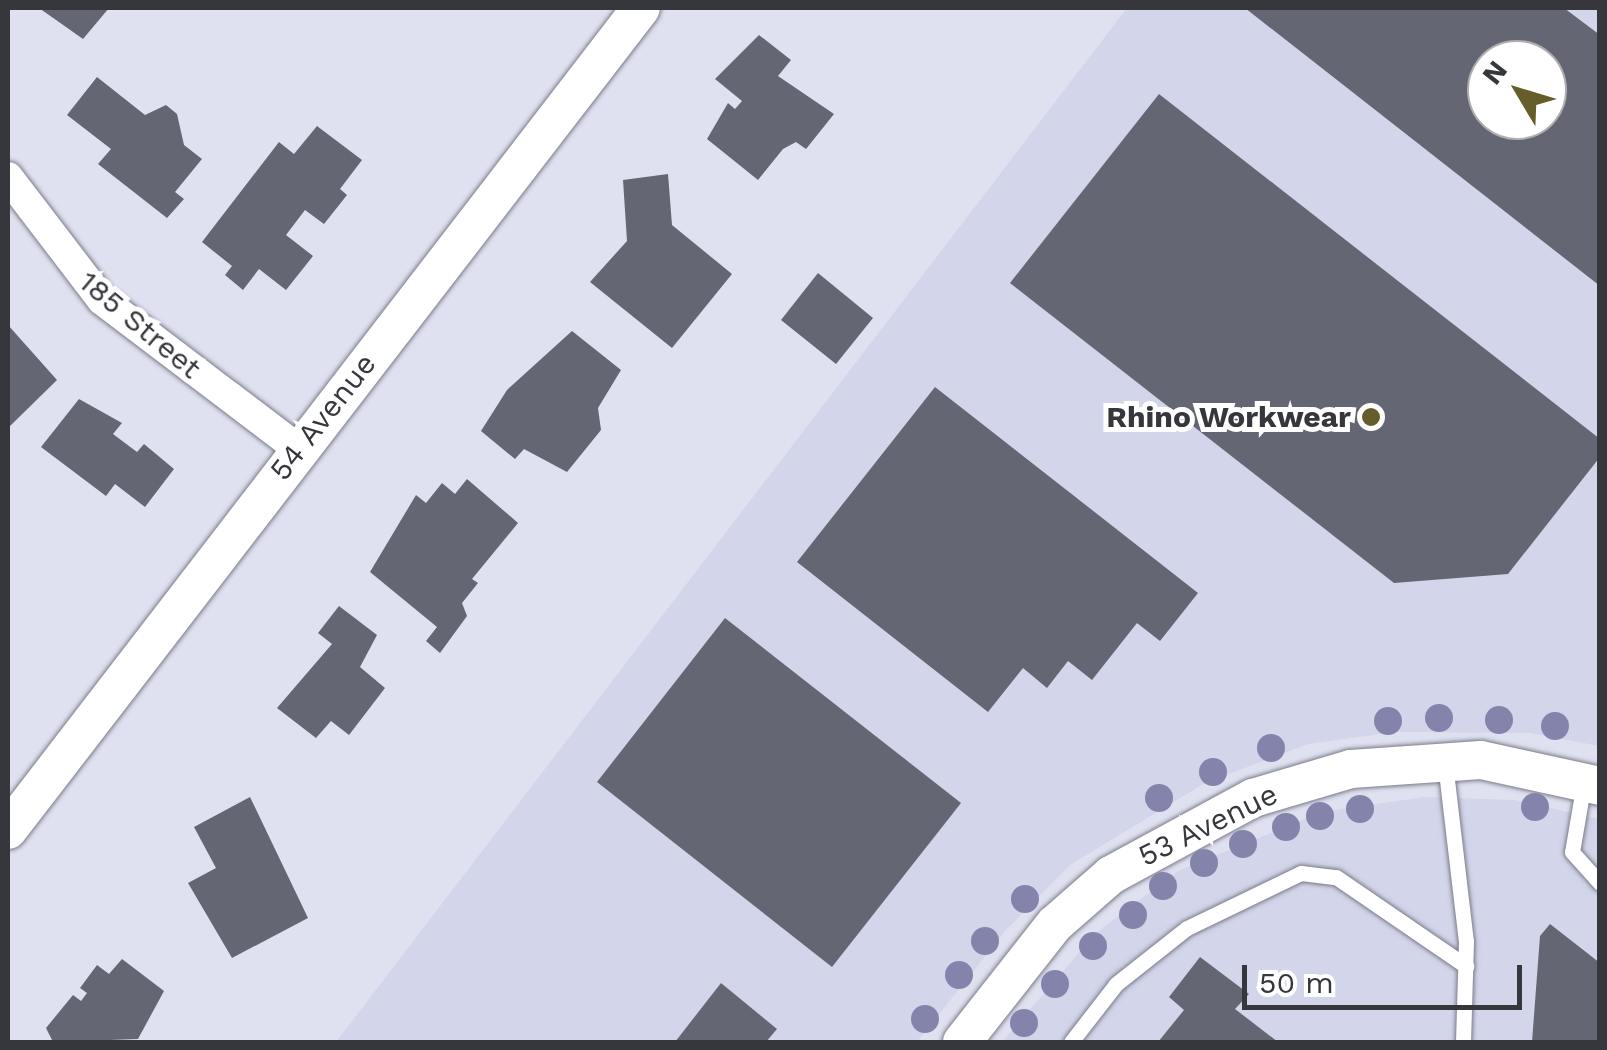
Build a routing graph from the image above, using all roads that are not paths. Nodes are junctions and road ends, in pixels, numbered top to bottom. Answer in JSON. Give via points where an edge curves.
{"nodes":[{"id":1,"x":641,"y":8,"type":"edge"},
{"id":2,"x":8,"y":176,"type":"edge"},
{"id":3,"x":298,"y":449,"type":"junction"},
{"id":4,"x":1445,"y":762,"type":"junction"},
{"id":5,"x":1592,"y":784,"type":"edge"},
{"id":6,"x":8,"y":830,"type":"edge"},
{"id":7,"x":1600,"y":883,"type":"edge"},
{"id":8,"x":1466,"y":966,"type":"junction"},
{"id":9,"x":962,"y":1042,"type":"edge"},
{"id":10,"x":1071,"y":1042,"type":"edge"},
{"id":11,"x":1463,"y":1042,"type":"edge"}],
"edges":[{"from":1,"to":3,"type":"street","name":"54 Avenue"},
{"from":2,"to":3,"type":"street","name":"185 Street","via":[[102,300]]},
{"from":3,"to":6,"type":"street","name":"54 Avenue"},
{"from":4,"to":5,"type":"street","name":"53 Avenue","via":[[1481,760]]},
{"from":4,"to":8,"type":"lane"},
{"from":4,"to":9,"type":"street","name":"53 Avenue","via":[[1350,769],[1253,798],[1111,876],[1055,924]]},
{"from":5,"to":7,"type":"lane","via":[[1572,852]]},
{"from":8,"to":10,"type":"lane","via":[[1336,876],[1300,872],[1187,928],[1116,984]]},
{"from":8,"to":11,"type":"lane"}]}
